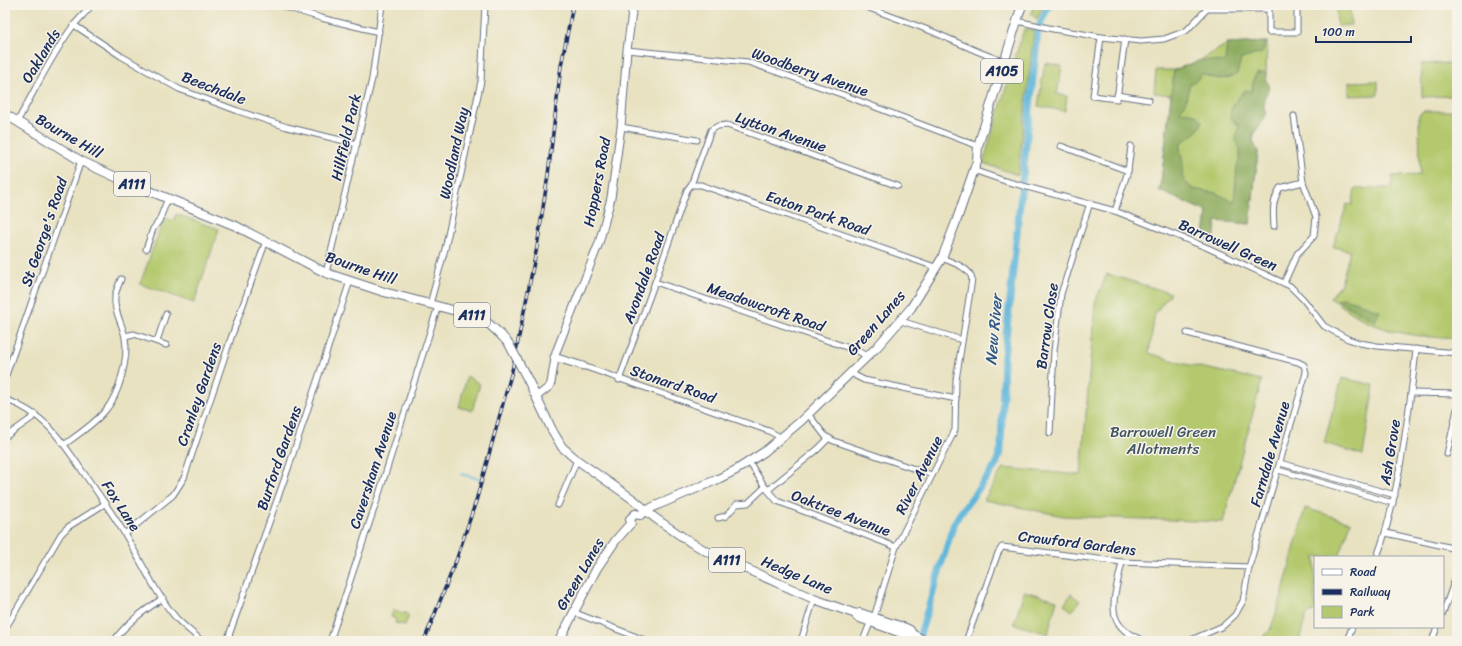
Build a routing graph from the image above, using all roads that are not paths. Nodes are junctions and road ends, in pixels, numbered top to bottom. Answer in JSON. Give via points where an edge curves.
{"nodes":[{"id":1,"x":92,"y":5,"type":"edge"},
{"id":2,"x":279,"y":5,"type":"edge"},
{"id":3,"x":382,"y":5,"type":"edge"},
{"id":4,"x":485,"y":5,"type":"edge"},
{"id":5,"x":634,"y":5,"type":"edge"},
{"id":6,"x":861,"y":5,"type":"edge"},
{"id":7,"x":1022,"y":5,"type":"edge"},
{"id":8,"x":1297,"y":5,"type":"edge"},
{"id":9,"x":1208,"y":7,"type":"edge"},
{"id":10,"x":1269,"y":7,"type":"edge"},
{"id":11,"x":1017,"y":21,"type":"junction"},
{"id":12,"x":74,"y":25,"type":"junction"},
{"id":13,"x":379,"y":32,"type":"junction"},
{"id":14,"x":1101,"y":37,"type":"junction"},
{"id":15,"x":1125,"y":39,"type":"junction"},
{"id":16,"x":627,"y":50,"type":"junction"},
{"id":17,"x":1005,"y":62,"type":"junction"},
{"id":18,"x":1117,"y":95,"type":"junction"},
{"id":19,"x":1149,"y":100,"type":"dead end"},
{"id":20,"x":5,"y":114,"type":"edge"},
{"id":21,"x":1294,"y":116,"type":"dead end"},
{"id":22,"x":17,"y":122,"type":"junction"},
{"id":23,"x":620,"y":127,"type":"junction"},
{"id":24,"x":697,"y":140,"type":"dead end"},
{"id":25,"x":357,"y":144,"type":"junction"},
{"id":26,"x":978,"y":146,"type":"junction"},
{"id":27,"x":1061,"y":146,"type":"dead end"},
{"id":28,"x":1131,"y":146,"type":"dead end"},
{"id":29,"x":81,"y":161,"type":"junction"},
{"id":30,"x":973,"y":170,"type":"junction"},
{"id":31,"x":1128,"y":171,"type":"junction"},
{"id":32,"x":1303,"y":182,"type":"junction"},
{"id":33,"x":691,"y":185,"type":"junction"},
{"id":34,"x":898,"y":186,"type":"dead end"},
{"id":35,"x":168,"y":198,"type":"junction"},
{"id":36,"x":1090,"y":203,"type":"junction"},
{"id":37,"x":1116,"y":211,"type":"junction"},
{"id":38,"x":1274,"y":226,"type":"dead end"},
{"id":39,"x":266,"y":241,"type":"junction"},
{"id":40,"x":146,"y":249,"type":"dead end"},
{"id":41,"x":942,"y":258,"type":"junction"},
{"id":42,"x":935,"y":267,"type":"junction"},
{"id":43,"x":326,"y":273,"type":"junction"},
{"id":44,"x":121,"y":279,"type":"dead end"},
{"id":45,"x":350,"y":281,"type":"junction"},
{"id":46,"x":656,"y":282,"type":"junction"},
{"id":47,"x":1284,"y":283,"type":"junction"},
{"id":48,"x":434,"y":305,"type":"junction"},
{"id":49,"x":166,"y":314,"type":"dead end"},
{"id":50,"x":901,"y":321,"type":"junction"},
{"id":51,"x":1186,"y":333,"type":"dead end"},
{"id":52,"x":125,"y":336,"type":"junction"},
{"id":53,"x":962,"y":340,"type":"junction"},
{"id":54,"x":157,"y":341,"type":"junction"},
{"id":55,"x":166,"y":345,"type":"dead end"},
{"id":56,"x":1416,"y":349,"type":"junction"},
{"id":57,"x":1457,"y":353,"type":"edge"},
{"id":58,"x":554,"y":357,"type":"junction"},
{"id":59,"x":868,"y":357,"type":"junction"},
{"id":60,"x":582,"y":366,"type":"joint"},
{"id":61,"x":852,"y":373,"type":"junction"},
{"id":62,"x":5,"y":378,"type":"edge"},
{"id":63,"x":619,"y":380,"type":"junction"},
{"id":64,"x":1412,"y":393,"type":"junction"},
{"id":65,"x":1457,"y":394,"type":"edge"},
{"id":66,"x":536,"y":397,"type":"junction"},
{"id":67,"x":5,"y":399,"type":"edge"},
{"id":68,"x":956,"y":399,"type":"junction"},
{"id":69,"x":1457,"y":409,"type":"edge"},
{"id":70,"x":35,"y":414,"type":"junction"},
{"id":71,"x":808,"y":414,"type":"junction"},
{"id":72,"x":1050,"y":433,"type":"dead end"},
{"id":73,"x":5,"y":437,"type":"edge"},
{"id":74,"x":782,"y":438,"type":"junction"},
{"id":75,"x":829,"y":438,"type":"junction"},
{"id":76,"x":65,"y":444,"type":"junction"},
{"id":77,"x":1447,"y":454,"type":"dead end"},
{"id":78,"x":577,"y":460,"type":"junction"},
{"id":79,"x":749,"y":462,"type":"junction"},
{"id":80,"x":1280,"y":463,"type":"junction"},
{"id":81,"x":1278,"y":470,"type":"junction"},
{"id":82,"x":932,"y":475,"type":"junction"},
{"id":83,"x":766,"y":488,"type":"junction"},
{"id":84,"x":1395,"y":495,"type":"junction"},
{"id":85,"x":106,"y":503,"type":"junction"},
{"id":86,"x":1393,"y":503,"type":"junction"},
{"id":87,"x":558,"y":505,"type":"dead end"},
{"id":88,"x":643,"y":513,"type":"junction"},
{"id":89,"x":718,"y":518,"type":"dead end"},
{"id":90,"x":1386,"y":533,"type":"junction"},
{"id":91,"x":125,"y":534,"type":"junction"},
{"id":92,"x":896,"y":547,"type":"junction"},
{"id":93,"x":1457,"y":550,"type":"edge"},
{"id":94,"x":1377,"y":556,"type":"edge"},
{"id":95,"x":1122,"y":562,"type":"junction"},
{"id":96,"x":1249,"y":567,"type":"junction"},
{"id":97,"x":1457,"y":574,"type":"edge"},
{"id":98,"x":163,"y":598,"type":"junction"},
{"id":99,"x":814,"y":599,"type":"junction"},
{"id":100,"x":1444,"y":610,"type":"edge"},
{"id":101,"x":573,"y":612,"type":"junction"},
{"id":102,"x":872,"y":620,"type":"junction"},
{"id":103,"x":1352,"y":628,"type":"edge"},
{"id":104,"x":1437,"y":628,"type":"edge"},
{"id":105,"x":5,"y":629,"type":"edge"},
{"id":106,"x":925,"y":640,"type":"edge"},
{"id":107,"x":114,"y":641,"type":"edge"},
{"id":108,"x":202,"y":641,"type":"edge"},
{"id":109,"x":227,"y":641,"type":"edge"},
{"id":110,"x":330,"y":641,"type":"edge"},
{"id":111,"x":559,"y":641,"type":"edge"},
{"id":112,"x":646,"y":641,"type":"edge"},
{"id":113,"x":801,"y":641,"type":"edge"},
{"id":114,"x":863,"y":641,"type":"edge"},
{"id":115,"x":966,"y":641,"type":"edge"},
{"id":116,"x":1145,"y":641,"type":"edge"},
{"id":117,"x":1189,"y":641,"type":"edge"},
{"id":118,"x":1346,"y":641,"type":"edge"},
{"id":119,"x":1432,"y":641,"type":"edge"}],
"edges":[{"from":1,"to":12,"type":"street","name":"Oaklands"},
{"from":2,"to":13,"type":"street"},
{"from":3,"to":13,"type":"street","name":"Hillfield Park"},
{"from":4,"to":48,"type":"street","name":"Woodland Way","via":[[481,81]]},
{"from":5,"to":16,"type":"street","name":"Hoppers Road"},
{"from":6,"to":17,"type":"street"},
{"from":7,"to":11,"type":"main road","name":"Green Lanes","number":"A105"},
{"from":8,"to":10,"type":"street","via":[[1297,32],[1269,32]]},
{"from":9,"to":10,"type":"street"},
{"from":9,"to":15,"type":"street","via":[[1186,31],[1164,39]]},
{"from":11,"to":14,"type":"street","via":[[1053,30]]},
{"from":11,"to":17,"type":"main road","name":"Green Lanes","number":"A105"},
{"from":12,"to":22,"type":"street","name":"Oaklands"},
{"from":12,"to":25,"type":"street","name":"Beechdale","via":[[121,56],[179,89],[287,127]]},
{"from":13,"to":25,"type":"street","name":"Hillfield Park","via":[[372,79]]},
{"from":14,"to":15,"type":"street"},
{"from":14,"to":18,"type":"street","via":[[1093,96],[1117,99]]},
{"from":15,"to":18,"type":"street"},
{"from":16,"to":23,"type":"street","name":"Hoppers Road"},
{"from":16,"to":26,"type":"street","name":"Woodberry Avenue","via":[[748,62]]},
{"from":17,"to":26,"type":"main road","name":"Green Lanes","number":"A105"},
{"from":18,"to":19,"type":"street"},
{"from":20,"to":22,"type":"main road","name":"Bourne Hill","number":"A111"},
{"from":21,"to":32,"type":"street"},
{"from":22,"to":29,"type":"main road","name":"Bourne Hill","number":"A111"},
{"from":23,"to":24,"type":"street"},
{"from":23,"to":58,"type":"street","name":"Hoppers Road","via":[[606,218]]},
{"from":25,"to":43,"type":"street","name":"Hillfield Park"},
{"from":26,"to":30,"type":"main road","name":"Green Lanes","number":"A105","via":[[977,161]]},
{"from":27,"to":31,"type":"street"},
{"from":28,"to":31,"type":"street"},
{"from":29,"to":35,"type":"main road","name":"Bourne Hill","number":"A111"},
{"from":29,"to":62,"type":"street","name":"St George's Road"},
{"from":30,"to":36,"type":"street","name":"Barrowell Green"},
{"from":30,"to":41,"type":"main road","name":"Green Lanes","number":"A105"},
{"from":31,"to":37,"type":"street"},
{"from":32,"to":38,"type":"street","via":[[1280,188],[1277,192],[1273,212]]},
{"from":32,"to":47,"type":"street","via":[[1316,217],[1314,236],[1298,254]]},
{"from":33,"to":34,"type":"street","name":"Lytton Avenue","via":[[711,130],[716,126],[726,125]]},
{"from":33,"to":42,"type":"street","name":"Eaton Park Road","via":[[700,185]]},
{"from":33,"to":46,"type":"street","name":"Avondale Road","via":[[687,190]]},
{"from":35,"to":39,"type":"main road","name":"Bourne Hill","number":"A111"},
{"from":35,"to":40,"type":"street"},
{"from":36,"to":37,"type":"street","name":"Barrowell Green"},
{"from":36,"to":72,"type":"street","name":"Barrow Close","via":[[1061,294],[1054,351]]},
{"from":37,"to":47,"type":"street","name":"Barrowell Green","via":[[1208,248]]},
{"from":39,"to":43,"type":"main road","name":"Bourne Hill","number":"A111"},
{"from":39,"to":91,"type":"street","name":"Cranley Gardens","via":[[184,478],[173,495]]},
{"from":41,"to":42,"type":"main road","name":"Green Lanes","number":"A105"},
{"from":41,"to":53,"type":"street","name":"River Avenue","via":[[964,268],[972,275]]},
{"from":42,"to":50,"type":"main road","name":"Green Lanes","number":"A105"},
{"from":43,"to":45,"type":"main road","name":"Bourne Hill","number":"A111"},
{"from":44,"to":52,"type":"street","via":[[115,297],[116,311]]},
{"from":45,"to":48,"type":"main road","name":"Bourne Hill","number":"A111"},
{"from":45,"to":109,"type":"street","name":"Burford Gardens","via":[[288,469]]},
{"from":46,"to":59,"type":"street","name":"Meadowcroft Road","via":[[858,351]]},
{"from":46,"to":63,"type":"street","name":"Avondale Road"},
{"from":47,"to":56,"type":"street","name":"Barrowell Green","via":[[1303,299],[1324,326],[1337,334],[1360,343]]},
{"from":48,"to":66,"type":"main road","name":"Bourne Hill","number":"A111","bridge":true,"via":[[475,316],[489,324],[509,344]]},
{"from":48,"to":110,"type":"street","name":"Caversham Avenue","via":[[379,494]]},
{"from":49,"to":54,"type":"street"},
{"from":50,"to":53,"type":"street"},
{"from":50,"to":59,"type":"main road","name":"Green Lanes","number":"A105"},
{"from":51,"to":80,"type":"street","name":"Farndale Avenue","via":[[1304,365],[1306,373]]},
{"from":52,"to":54,"type":"street","via":[[134,334]]},
{"from":52,"to":76,"type":"street","via":[[125,361],[120,380],[108,406],[96,421]]},
{"from":53,"to":68,"type":"street","name":"River Avenue"},
{"from":54,"to":55,"type":"street"},
{"from":56,"to":57,"type":"street","name":"Barrowell Green"},
{"from":56,"to":64,"type":"street","name":"Ash Grove"},
{"from":58,"to":60,"type":"street","name":"Stonard Road"},
{"from":58,"to":66,"type":"street","name":"Hoppers Road","via":[[551,383]]},
{"from":59,"to":61,"type":"main road","name":"Green Lanes","number":"A105"},
{"from":60,"to":63,"type":"street","name":"Stonard Road"},
{"from":61,"to":68,"type":"street","via":[[864,380]]},
{"from":61,"to":71,"type":"main road","name":"Green Lanes","number":"A105"},
{"from":63,"to":74,"type":"street","name":"Stonard Road","via":[[769,431]]},
{"from":64,"to":65,"type":"street"},
{"from":64,"to":84,"type":"street","name":"Ash Grove"},
{"from":66,"to":78,"type":"main road","name":"Bourne Hill","number":"A111","via":[[562,447]]},
{"from":67,"to":70,"type":"street","name":"Fox Lane"},
{"from":68,"to":82,"type":"street","name":"River Avenue","via":[[955,430]]},
{"from":69,"to":77,"type":"street"},
{"from":70,"to":73,"type":"street"},
{"from":70,"to":76,"type":"street","name":"Fox Lane"},
{"from":71,"to":74,"type":"main road","name":"Green Lanes","number":"A105"},
{"from":71,"to":75,"type":"street"},
{"from":74,"to":79,"type":"main road","name":"Green Lanes","number":"A105"},
{"from":75,"to":82,"type":"street"},
{"from":75,"to":83,"type":"street"},
{"from":76,"to":85,"type":"street","name":"Fox Lane"},
{"from":78,"to":87,"type":"street"},
{"from":78,"to":88,"type":"main road","name":"Bourne Hill","number":"A111","via":[[634,500]]},
{"from":79,"to":83,"type":"street","name":"Oaktree Avenue"},
{"from":79,"to":88,"type":"main road","name":"Green Lanes","number":"A105","via":[[706,485]]},
{"from":80,"to":81,"type":"street","name":"Farndale Avenue"},
{"from":80,"to":84,"type":"street"},
{"from":81,"to":86,"type":"street"},
{"from":81,"to":96,"type":"street","name":"Farndale Avenue"},
{"from":82,"to":92,"type":"street","name":"River Avenue"},
{"from":83,"to":89,"type":"street","via":[[748,503],[737,504],[726,516]]},
{"from":83,"to":92,"type":"street","name":"Oaktree Avenue","via":[[777,501]]},
{"from":84,"to":86,"type":"street","name":"Ash Grove"},
{"from":85,"to":91,"type":"street","name":"Fox Lane"},
{"from":85,"to":105,"type":"street","via":[[61,534]]},
{"from":86,"to":90,"type":"street","name":"Ash Grove"},
{"from":88,"to":99,"type":"main road","name":"Hedge Lane","number":"A111","via":[[706,550]]},
{"from":88,"to":101,"type":"main road","name":"Green Lanes","number":"A105","via":[[639,521],[631,523],[616,540]]},
{"from":90,"to":93,"type":"street"},
{"from":90,"to":94,"type":"street","name":"Ash Grove"},
{"from":91,"to":98,"type":"street","name":"Fox Lane"},
{"from":92,"to":102,"type":"street","name":"River Avenue"},
{"from":95,"to":96,"type":"street","name":"Crawford Gardens"},
{"from":95,"to":115,"type":"street","name":"Crawford Gardens","via":[[1002,547]]},
{"from":95,"to":116,"type":"street","via":[[1113,607],[1116,620],[1123,630]]},
{"from":96,"to":117,"type":"street","name":"Farndale Avenue","via":[[1243,601],[1235,615],[1223,626]]},
{"from":97,"to":100,"type":"street"},
{"from":98,"to":107,"type":"street","via":[[142,612]]},
{"from":98,"to":108,"type":"street","name":"Fox Lane","via":[[176,618]]},
{"from":99,"to":102,"type":"main road","name":"Hedge Lane","number":"A111","via":[[856,614],[860,613]]},
{"from":99,"to":113,"type":"street"},
{"from":101,"to":111,"type":"main road","name":"Green Lanes","number":"A105"},
{"from":101,"to":112,"type":"street"},
{"from":102,"to":106,"type":"main road","name":"Hedge Lane","number":"A111","via":[[906,628]]},
{"from":102,"to":114,"type":"street","name":"River Avenue"},
{"from":103,"to":118,"type":"street"},
{"from":104,"to":119,"type":"street"}]}
